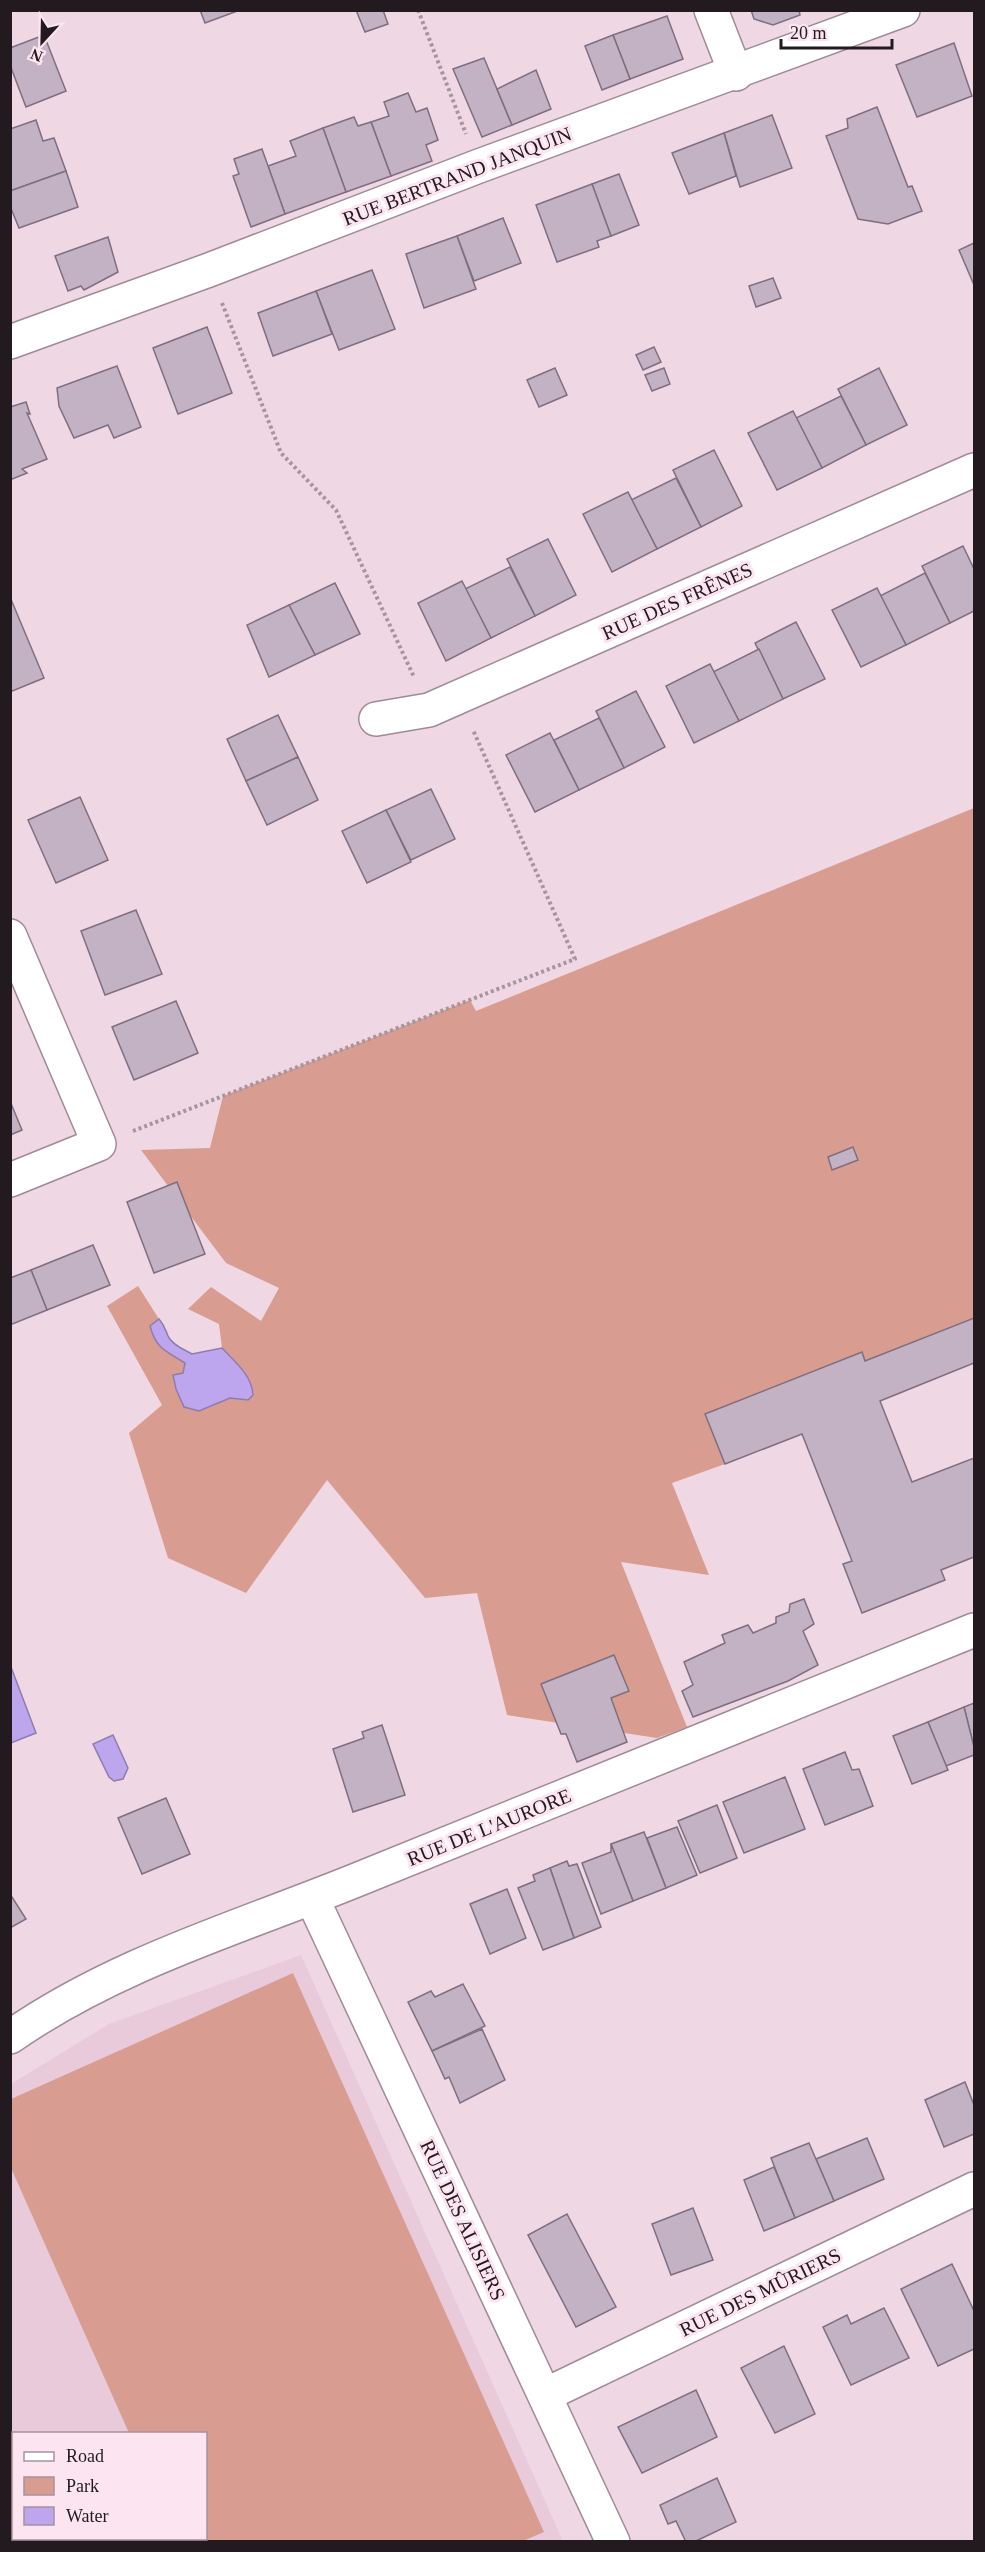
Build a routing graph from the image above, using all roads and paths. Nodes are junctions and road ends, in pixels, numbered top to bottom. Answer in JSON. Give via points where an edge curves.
{"nodes":[{"id":1,"x":418,"y":10,"type":"edge"},
{"id":2,"x":711,"y":10,"type":"edge"},
{"id":3,"x":903,"y":10,"type":"edge"},
{"id":4,"x":736,"y":74,"type":"junction"},
{"id":5,"x":479,"y":166,"type":"junction"},
{"id":6,"x":209,"y":270,"type":"junction"},
{"id":7,"x":10,"y":342,"type":"edge"},
{"id":8,"x":975,"y":470,"type":"edge"},
{"id":9,"x":459,"y":697,"type":"junction"},
{"id":10,"x":429,"y":710,"type":"junction"},
{"id":11,"x":376,"y":718,"type":"dead end"},
{"id":12,"x":10,"y":936,"type":"edge"},
{"id":13,"x":99,"y":1144,"type":"junction"},
{"id":14,"x":10,"y":1180,"type":"edge"},
{"id":15,"x":975,"y":1630,"type":"edge"},
{"id":16,"x":312,"y":1898,"type":"junction"},
{"id":17,"x":10,"y":2037,"type":"edge"},
{"id":18,"x":975,"y":2189,"type":"edge"},
{"id":19,"x":545,"y":2395,"type":"junction"},
{"id":20,"x":613,"y":2541,"type":"edge"}],
"edges":[{"from":1,"to":5,"type":"path"},
{"from":2,"to":4,"type":"street"},
{"from":3,"to":4,"type":"street","name":"RUE BERTRAND JANQUIN"},
{"from":4,"to":5,"type":"street","name":"RUE BERTRAND JANQUIN"},
{"from":5,"to":6,"type":"street","name":"RUE BERTRAND JANQUIN"},
{"from":6,"to":7,"type":"street","name":"RUE BERTRAND JANQUIN"},
{"from":6,"to":10,"type":"path","via":[[281,453],[336,510]]},
{"from":8,"to":9,"type":"street","name":"RUE DES FRÊNES"},
{"from":9,"to":10,"type":"street","name":"RUE DES FRÊNES"},
{"from":9,"to":13,"type":"path","via":[[574,959]]},
{"from":10,"to":11,"type":"street","name":"RUE DES FRÊNES"},
{"from":12,"to":13,"type":"street"},
{"from":13,"to":14,"type":"street"},
{"from":15,"to":16,"type":"street","name":"RUE DE L'AURORE"},
{"from":16,"to":17,"type":"street","name":"RUE DE L'AURORE","via":[[126,1970]]},
{"from":16,"to":19,"type":"street","name":"RUE DES ALISIERS"},
{"from":18,"to":19,"type":"street","name":"RUE DES MÛRIERS"},
{"from":19,"to":20,"type":"street","name":"RUE DES ALISIERS"}]}
